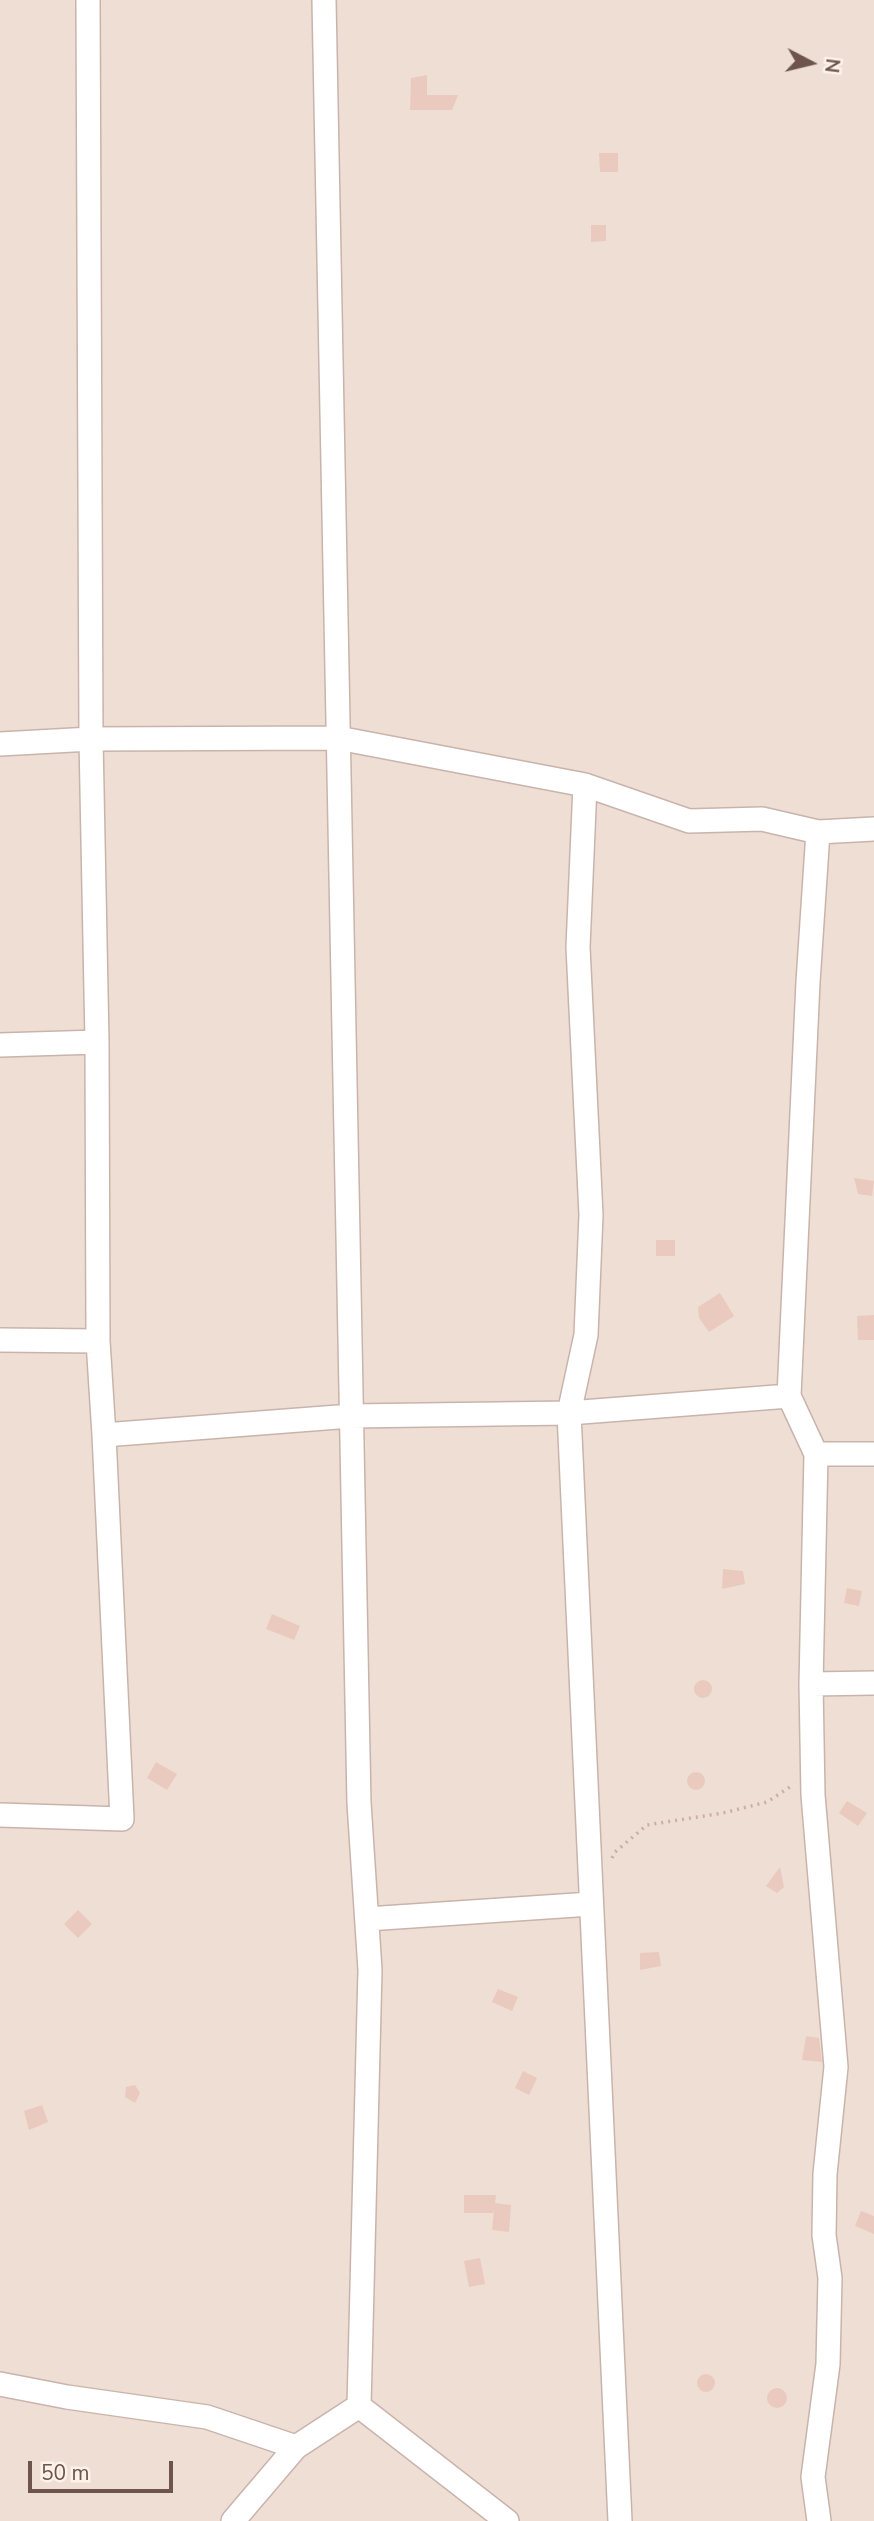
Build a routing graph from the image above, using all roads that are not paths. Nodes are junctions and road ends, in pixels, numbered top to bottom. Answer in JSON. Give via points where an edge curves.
{"nodes":[{"id":1,"x":88,"y":0,"type":"edge"},
{"id":2,"x":324,"y":0,"type":"edge"},
{"id":3,"x":338,"y":738,"type":"junction"},
{"id":4,"x":91,"y":739,"type":"junction"},
{"id":5,"x":0,"y":744,"type":"edge"},
{"id":6,"x":585,"y":785,"type":"junction"},
{"id":7,"x":874,"y":830,"type":"edge"},
{"id":8,"x":818,"y":832,"type":"junction"},
{"id":9,"x":97,"y":1042,"type":"junction"},
{"id":10,"x":0,"y":1045,"type":"edge"},
{"id":11,"x":0,"y":1340,"type":"edge"},
{"id":12,"x":98,"y":1341,"type":"junction"},
{"id":13,"x":789,"y":1396,"type":"junction"},
{"id":14,"x":569,"y":1413,"type":"junction"},
{"id":15,"x":351,"y":1416,"type":"junction"},
{"id":16,"x":104,"y":1435,"type":"junction"},
{"id":17,"x":816,"y":1454,"type":"junction"},
{"id":18,"x":874,"y":1454,"type":"edge"},
{"id":19,"x":874,"y":1683,"type":"edge"},
{"id":20,"x":811,"y":1684,"type":"junction"},
{"id":21,"x":0,"y":1815,"type":"edge"},
{"id":22,"x":591,"y":1904,"type":"junction"},
{"id":23,"x":367,"y":1919,"type":"junction"},
{"id":24,"x":0,"y":2384,"type":"edge"},
{"id":25,"x":359,"y":2406,"type":"junction"},
{"id":26,"x":296,"y":2448,"type":"junction"},
{"id":27,"x":233,"y":2521,"type":"edge"},
{"id":28,"x":507,"y":2521,"type":"edge"},
{"id":29,"x":620,"y":2521,"type":"edge"},
{"id":30,"x":819,"y":2521,"type":"edge"}],
"edges":[{"from":1,"to":4,"type":"street"},
{"from":2,"to":3,"type":"street"},
{"from":3,"to":4,"type":"street"},
{"from":3,"to":6,"type":"street"},
{"from":3,"to":15,"type":"street"},
{"from":4,"to":5,"type":"street"},
{"from":4,"to":9,"type":"street"},
{"from":6,"to":8,"type":"street","via":[[689,821],[762,819]]},
{"from":6,"to":14,"type":"street","via":[[578,947],[591,1215],[586,1335]]},
{"from":7,"to":8,"type":"street"},
{"from":8,"to":13,"type":"street"},
{"from":9,"to":10,"type":"street"},
{"from":9,"to":12,"type":"street"},
{"from":11,"to":12,"type":"street"},
{"from":12,"to":16,"type":"street"},
{"from":13,"to":14,"type":"street"},
{"from":13,"to":17,"type":"street"},
{"from":14,"to":15,"type":"street"},
{"from":14,"to":22,"type":"street"},
{"from":15,"to":16,"type":"street"},
{"from":15,"to":23,"type":"street","via":[[359,1803]]},
{"from":16,"to":21,"type":"street","via":[[122,1819]]},
{"from":17,"to":18,"type":"street"},
{"from":17,"to":20,"type":"street"},
{"from":19,"to":20,"type":"street"},
{"from":20,"to":30,"type":"street","via":[[812,1772],[836,2067],[825,2174],[828,2364],[813,2477]]},
{"from":22,"to":23,"type":"street"},
{"from":22,"to":29,"type":"street"},
{"from":23,"to":25,"type":"street","via":[[370,1970]]},
{"from":24,"to":26,"type":"street","via":[[207,2417]]},
{"from":25,"to":26,"type":"street"},
{"from":25,"to":28,"type":"street"},
{"from":26,"to":27,"type":"street"}]}
